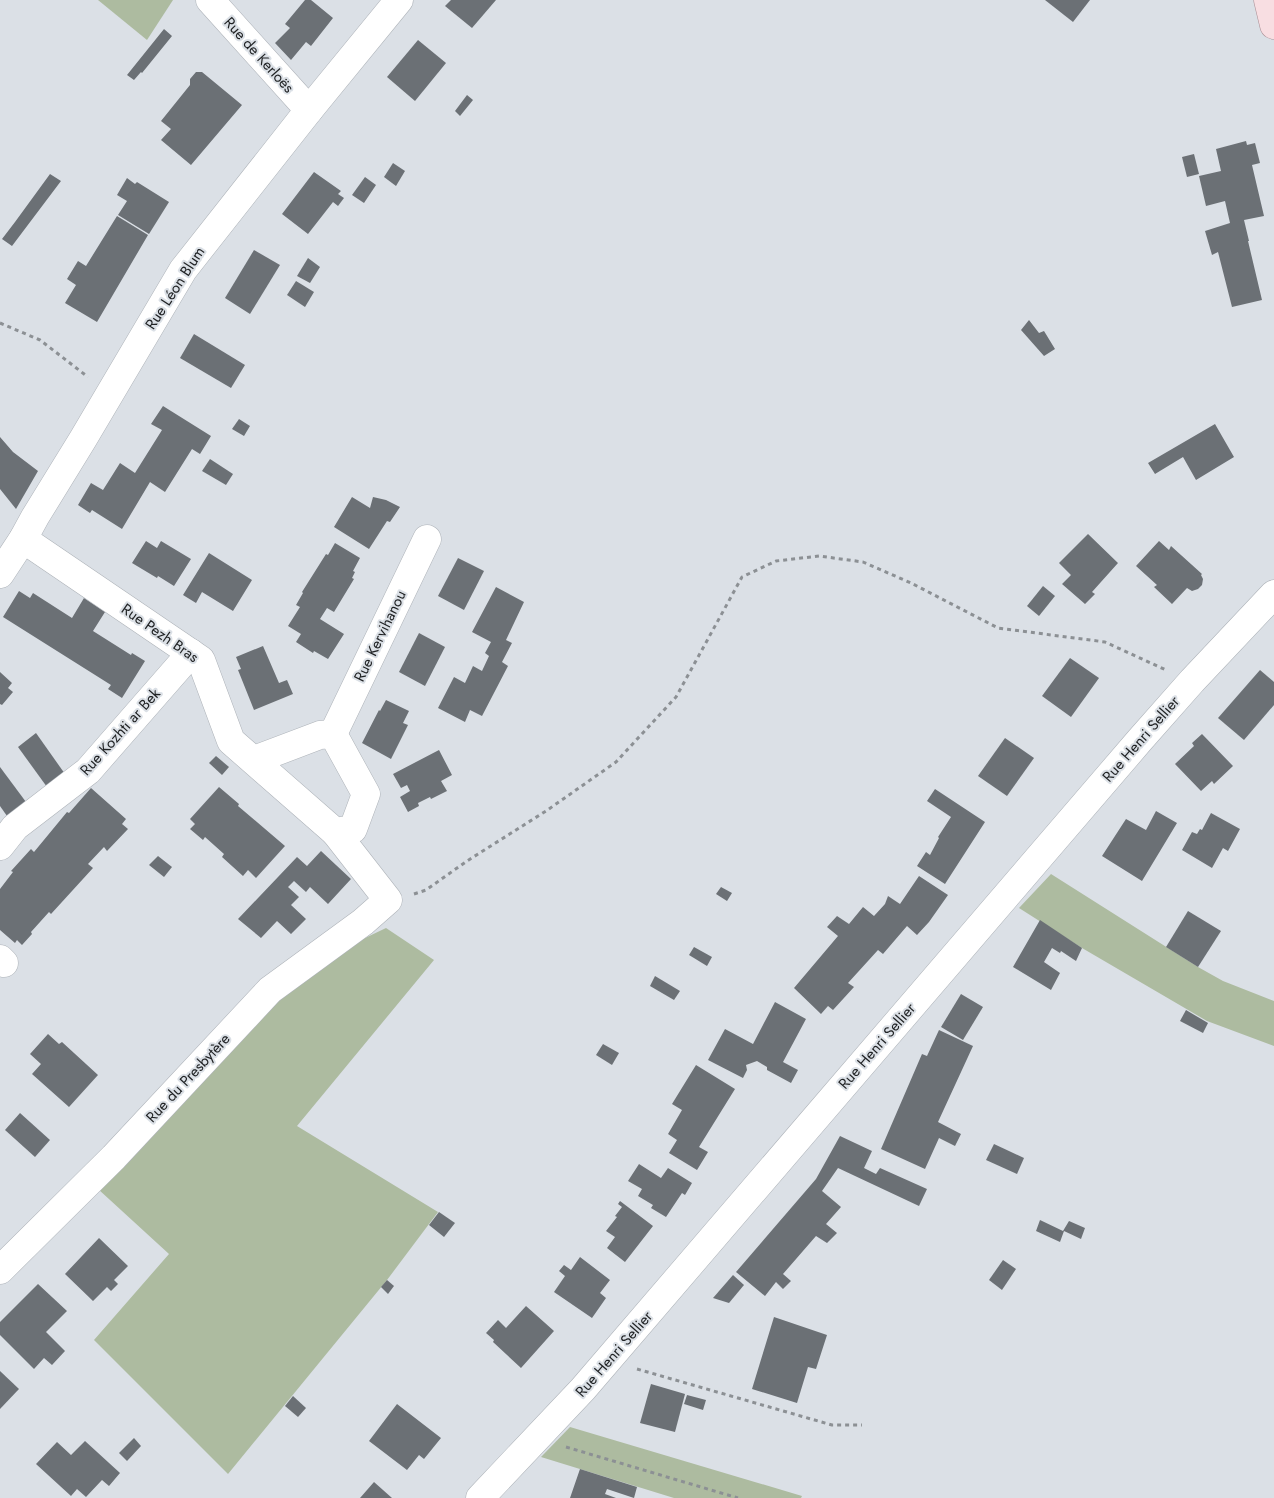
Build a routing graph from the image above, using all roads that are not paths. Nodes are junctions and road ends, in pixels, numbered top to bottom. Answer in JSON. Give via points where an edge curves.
{"nodes":[{"id":1,"x":210,"y":0,"type":"edge"},
{"id":2,"x":399,"y":0,"type":"edge"},
{"id":3,"x":1268,"y":0,"type":"edge"},
{"id":4,"x":1274,"y":24,"type":"edge"},
{"id":5,"x":308,"y":110,"type":"junction"},
{"id":6,"x":23,"y":539,"type":"junction"},
{"id":7,"x":427,"y":539,"type":"dead end"},
{"id":8,"x":0,"y":574,"type":"edge"},
{"id":9,"x":1274,"y":594,"type":"edge"},
{"id":10,"x":191,"y":653,"type":"junction"},
{"id":11,"x":333,"y":734,"type":"junction"},
{"id":12,"x":254,"y":760,"type":"junction"},
{"id":13,"x":335,"y":832,"type":"junction"},
{"id":14,"x":0,"y":846,"type":"edge"},
{"id":15,"x":388,"y":900,"type":"joint"},
{"id":16,"x":0,"y":1270,"type":"edge"},
{"id":17,"x":480,"y":1498,"type":"edge"}],
"edges":[{"from":1,"to":5,"type":"street","name":"Rue de Kerloës"},
{"from":2,"to":5,"type":"street","name":"Rue Léon Blum"},
{"from":3,"to":4,"type":"main road"},
{"from":5,"to":6,"type":"street","name":"Rue Léon Blum","via":[[183,270]]},
{"from":6,"to":8,"type":"street","name":"Rue Léon Blum"},
{"from":6,"to":10,"type":"street","name":"Rue Pezh Bras"},
{"from":7,"to":11,"type":"street","name":"Rue Kervihanou"},
{"from":9,"to":17,"type":"street","name":"Rue Henri Sellier","via":[[1192,682],[612,1356]]},
{"from":10,"to":12,"type":"street","name":"Rue Pezh Bras","via":[[202,660],[231,741]]},
{"from":10,"to":14,"type":"street","name":"Rue Kozhti ar Bek","via":[[88,771],[16,827]]},
{"from":11,"to":12,"type":"street","via":[[320,735]]},
{"from":11,"to":13,"type":"street","via":[[366,794],[353,829]]},
{"from":12,"to":13,"type":"street","name":"Rue Pezh Bras"},
{"from":13,"to":15,"type":"street","name":"Rue Pezh Bras"},
{"from":15,"to":16,"type":"street","name":"Rue du Presbytère","via":[[270,990],[114,1157]]}]}
